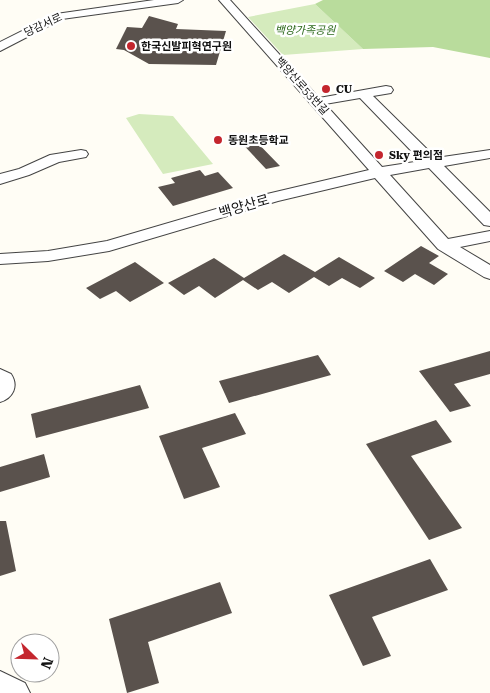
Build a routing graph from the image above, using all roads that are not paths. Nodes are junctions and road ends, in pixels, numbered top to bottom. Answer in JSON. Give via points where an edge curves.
{"nodes":[{"id":1,"x":178,"y":0,"type":"edge"},
{"id":2,"x":224,"y":0,"type":"edge"},
{"id":3,"x":0,"y":47,"type":"edge"},
{"id":4,"x":386,"y":90,"type":"dead end"},
{"id":5,"x":363,"y":94,"type":"junction"},
{"id":6,"x":316,"y":102,"type":"junction"},
{"id":7,"x":81,"y":154,"type":"dead end"},
{"id":8,"x":490,"y":154,"type":"edge"},
{"id":9,"x":432,"y":162,"type":"junction"},
{"id":10,"x":380,"y":172,"type":"junction"},
{"id":11,"x":0,"y":179,"type":"edge"},
{"id":12,"x":490,"y":221,"type":"edge"},
{"id":13,"x":490,"y":236,"type":"edge"},
{"id":14,"x":444,"y":245,"type":"junction"},
{"id":15,"x":0,"y":259,"type":"edge"},
{"id":16,"x":490,"y":273,"type":"edge"},
{"id":17,"x":0,"y":686,"type":"edge"},
{"id":18,"x":15,"y":693,"type":"edge"}],
"edges":[{"from":1,"to":3,"type":"street","name":"당감서로","via":[[60,16]]},
{"from":2,"to":6,"type":"street","name":"백양산로53번길"},
{"from":4,"to":5,"type":"street"},
{"from":5,"to":6,"type":"street"},
{"from":5,"to":9,"type":"street"},
{"from":6,"to":10,"type":"street","name":"백양산로53번길"},
{"from":7,"to":11,"type":"street","via":[[55,158]]},
{"from":8,"to":9,"type":"street","name":"백양산로"},
{"from":9,"to":10,"type":"street","name":"백양산로"},
{"from":9,"to":12,"type":"street"},
{"from":10,"to":14,"type":"street","name":"백양산로53번길"},
{"from":10,"to":15,"type":"street","name":"백양산로","via":[[273,197],[109,246],[48,256]]},
{"from":13,"to":14,"type":"street"},
{"from":14,"to":16,"type":"street","name":"백양산로53번길"},
{"from":17,"to":18,"type":"street"}]}
